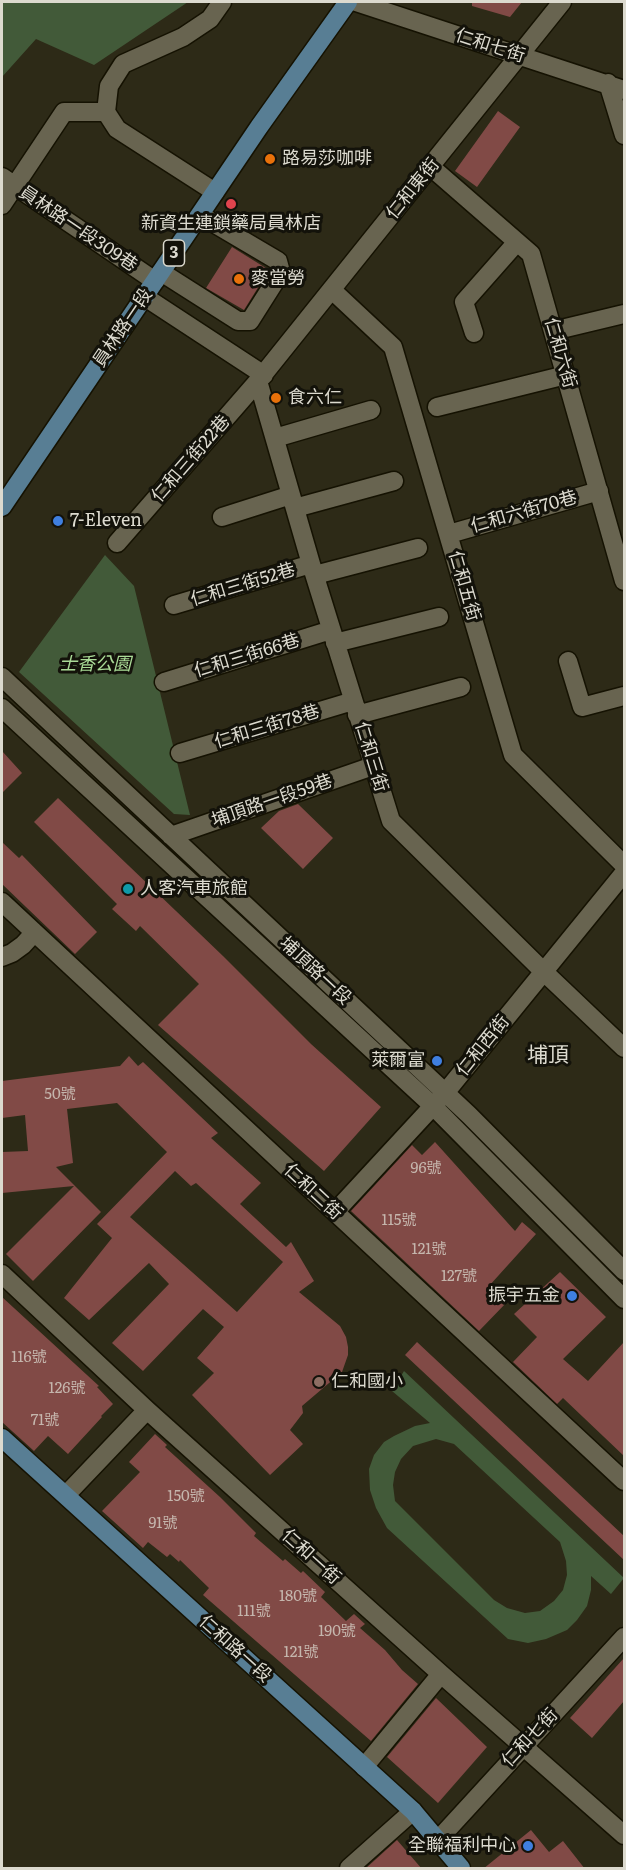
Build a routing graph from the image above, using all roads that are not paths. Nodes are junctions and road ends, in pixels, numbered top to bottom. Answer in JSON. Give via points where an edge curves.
{"nodes":[{"id":1,"x":222,"y":2,"type":"edge"},
{"id":2,"x":348,"y":2,"type":"edge"},
{"id":3,"x":356,"y":2,"type":"edge"},
{"id":4,"x":562,"y":2,"type":"edge"},
{"id":5,"x":519,"y":56,"type":"junction"},
{"id":6,"x":616,"y":87,"type":"edge"},
{"id":7,"x":106,"y":112,"type":"junction"},
{"id":8,"x":624,"y":135,"type":"edge"},
{"id":9,"x":431,"y":167,"type":"junction"},
{"id":10,"x":8,"y":182,"type":"edge"},
{"id":11,"x":215,"y":192,"type":"junction"},
{"id":12,"x":2,"y":205,"type":"edge"},
{"id":13,"x":200,"y":215,"type":"junction"},
{"id":14,"x":517,"y":242,"type":"junction"},
{"id":15,"x":158,"y":277,"type":"junction"},
{"id":16,"x":332,"y":290,"type":"junction"},
{"id":17,"x":145,"y":297,"type":"junction"},
{"id":18,"x":624,"y":314,"type":"edge"},
{"id":19,"x":553,"y":331,"type":"junction"},
{"id":20,"x":474,"y":333,"type":"dead end"},
{"id":21,"x":566,"y":375,"type":"junction"},
{"id":22,"x":261,"y":378,"type":"junction"},
{"id":23,"x":437,"y":407,"type":"dead end"},
{"id":24,"x":371,"y":410,"type":"dead end"},
{"id":25,"x":275,"y":438,"type":"junction"},
{"id":26,"x":393,"y":481,"type":"dead end"},
{"id":27,"x":599,"y":490,"type":"junction"},
{"id":28,"x":293,"y":501,"type":"junction"},
{"id":29,"x":2,"y":507,"type":"edge"},
{"id":30,"x":222,"y":517,"type":"dead end"},
{"id":31,"x":449,"y":534,"type":"junction"},
{"id":32,"x":117,"y":543,"type":"dead end"},
{"id":33,"x":418,"y":548,"type":"dead end"},
{"id":34,"x":313,"y":570,"type":"junction"},
{"id":35,"x":624,"y":581,"type":"edge"},
{"id":36,"x":174,"y":605,"type":"dead end"},
{"id":37,"x":439,"y":617,"type":"dead end"},
{"id":38,"x":333,"y":637,"type":"junction"},
{"id":39,"x":568,"y":661,"type":"dead end"},
{"id":40,"x":2,"y":676,"type":"edge"},
{"id":41,"x":164,"y":682,"type":"dead end"},
{"id":42,"x":461,"y":687,"type":"dead end"},
{"id":43,"x":624,"y":696,"type":"edge"},
{"id":44,"x":2,"y":708,"type":"edge"},
{"id":45,"x":355,"y":708,"type":"junction"},
{"id":46,"x":180,"y":753,"type":"dead end"},
{"id":47,"x":373,"y":766,"type":"junction"},
{"id":48,"x":171,"y":836,"type":"junction"},
{"id":49,"x":624,"y":865,"type":"edge"},
{"id":50,"x":624,"y":873,"type":"edge"},
{"id":51,"x":2,"y":902,"type":"edge"},
{"id":52,"x":34,"y":933,"type":"junction"},
{"id":53,"x":2,"y":957,"type":"edge"},
{"id":54,"x":543,"y":971,"type":"junction"},
{"id":55,"x":624,"y":1048,"type":"edge"},
{"id":56,"x":439,"y":1099,"type":"junction"},
{"id":57,"x":335,"y":1212,"type":"junction"},
{"id":58,"x":624,"y":1271,"type":"edge"},
{"id":59,"x":2,"y":1274,"type":"edge"},
{"id":60,"x":624,"y":1299,"type":"edge"},
{"id":61,"x":147,"y":1410,"type":"junction"},
{"id":62,"x":2,"y":1438,"type":"edge"},
{"id":63,"x":624,"y":1481,"type":"edge"},
{"id":64,"x":66,"y":1495,"type":"junction"},
{"id":65,"x":624,"y":1637,"type":"edge"},
{"id":66,"x":441,"y":1674,"type":"junction"},
{"id":67,"x":523,"y":1746,"type":"junction"},
{"id":68,"x":364,"y":1767,"type":"junction"},
{"id":69,"x":413,"y":1811,"type":"junction"},
{"id":70,"x":624,"y":1835,"type":"edge"},
{"id":71,"x":437,"y":1841,"type":"junction"},
{"id":72,"x":349,"y":1869,"type":"edge"},
{"id":73,"x":460,"y":1869,"type":"edge"}],
"edges":[{"from":1,"to":7,"type":"street","via":[[210,19],[183,37],[123,64],[109,86]]},
{"from":2,"to":11,"type":"main road","name":"員林路一段","number":"3"},
{"from":3,"to":5,"type":"street","name":"仁和七街"},
{"from":4,"to":5,"type":"street","name":"仁和東街"},
{"from":5,"to":6,"type":"street","name":"仁和七街"},
{"from":5,"to":9,"type":"street","name":"仁和東街"},
{"from":6,"to":8,"type":"street"},
{"from":7,"to":10,"type":"street","via":[[64,112]]},
{"from":7,"to":11,"type":"street","via":[[117,129]]},
{"from":9,"to":14,"type":"street","name":"仁和六街"},
{"from":9,"to":16,"type":"street","name":"仁和東街"},
{"from":10,"to":12,"type":"street"},
{"from":10,"to":15,"type":"street","name":"員林路一段309巷"},
{"from":11,"to":13,"type":"main road","name":"員林路一段","number":"3"},
{"from":13,"to":15,"type":"main road","name":"員林路一段","number":"3"},
{"from":13,"to":15,"type":"street","name":"員林路一段309巷","via":[[278,261],[281,272],[250,321],[238,321]]},
{"from":14,"to":19,"type":"street","name":"仁和六街","via":[[531,254]]},
{"from":14,"to":20,"type":"street","via":[[464,302]]},
{"from":15,"to":17,"type":"main road","name":"員林路一段","number":"3"},
{"from":16,"to":22,"type":"street","name":"仁和東街"},
{"from":16,"to":31,"type":"street","name":"仁和五街","via":[[393,347]]},
{"from":17,"to":22,"type":"street"},
{"from":17,"to":29,"type":"main road","name":"員林路一段","number":"3"},
{"from":18,"to":19,"type":"street"},
{"from":19,"to":21,"type":"street","name":"仁和六街"},
{"from":21,"to":23,"type":"street"},
{"from":21,"to":27,"type":"street","name":"仁和六街"},
{"from":22,"to":25,"type":"street","name":"仁和三街"},
{"from":22,"to":32,"type":"street","name":"仁和三街22巷"},
{"from":24,"to":25,"type":"street"},
{"from":25,"to":28,"type":"street","name":"仁和三街"},
{"from":26,"to":28,"type":"street"},
{"from":27,"to":31,"type":"street","name":"仁和六街70巷"},
{"from":27,"to":35,"type":"street","name":"仁和六街"},
{"from":28,"to":30,"type":"street"},
{"from":28,"to":34,"type":"street","name":"仁和三街"},
{"from":31,"to":49,"type":"street","name":"仁和五街","via":[[513,754]]},
{"from":33,"to":34,"type":"street","name":"仁和三街52巷"},
{"from":34,"to":36,"type":"street","name":"仁和三街52巷"},
{"from":34,"to":38,"type":"street","name":"仁和三街"},
{"from":37,"to":38,"type":"street","name":"仁和三街66巷"},
{"from":38,"to":41,"type":"street","name":"仁和三街66巷"},
{"from":38,"to":45,"type":"street","name":"仁和三街"},
{"from":39,"to":43,"type":"street","via":[[582,707]]},
{"from":40,"to":48,"type":"street","name":"埔頂路一段"},
{"from":42,"to":45,"type":"street","name":"仁和三街78巷"},
{"from":44,"to":56,"type":"street","name":"埔頂路一段"},
{"from":45,"to":46,"type":"street","name":"仁和三街78巷"},
{"from":45,"to":47,"type":"street","name":"仁和三街"},
{"from":47,"to":48,"type":"street","name":"埔頂路一段59巷"},
{"from":47,"to":54,"type":"street","name":"仁和三街","via":[[391,821]]},
{"from":48,"to":56,"type":"street","name":"埔頂路一段"},
{"from":50,"to":54,"type":"street","name":"仁和西街"},
{"from":51,"to":52,"type":"street","name":"仁和二街"},
{"from":52,"to":53,"type":"street"},
{"from":52,"to":57,"type":"street","name":"仁和二街"},
{"from":54,"to":55,"type":"street","name":"仁和三街"},
{"from":54,"to":56,"type":"street","name":"仁和西街"},
{"from":56,"to":57,"type":"street","name":"仁和西街"},
{"from":56,"to":58,"type":"street","name":"埔頂路一段"},
{"from":56,"to":60,"type":"street","name":"埔頂路一段"},
{"from":57,"to":63,"type":"street","name":"仁和二街"},
{"from":59,"to":61,"type":"street","name":"仁和一街"},
{"from":61,"to":64,"type":"street"},
{"from":61,"to":66,"type":"street","name":"仁和一街"},
{"from":62,"to":64,"type":"main road","name":"仁和路一段"},
{"from":64,"to":68,"type":"main road","name":"仁和路一段"},
{"from":65,"to":67,"type":"street","name":"仁和七街"},
{"from":66,"to":67,"type":"street","name":"仁和一街"},
{"from":66,"to":68,"type":"street"},
{"from":67,"to":70,"type":"street","name":"仁和一街"},
{"from":67,"to":71,"type":"street","name":"仁和七街"},
{"from":68,"to":69,"type":"main road","name":"仁和路一段"},
{"from":69,"to":71,"type":"main road","name":"仁和路一段"},
{"from":69,"to":72,"type":"street"},
{"from":71,"to":73,"type":"main road","name":"仁和路一段"}]}
